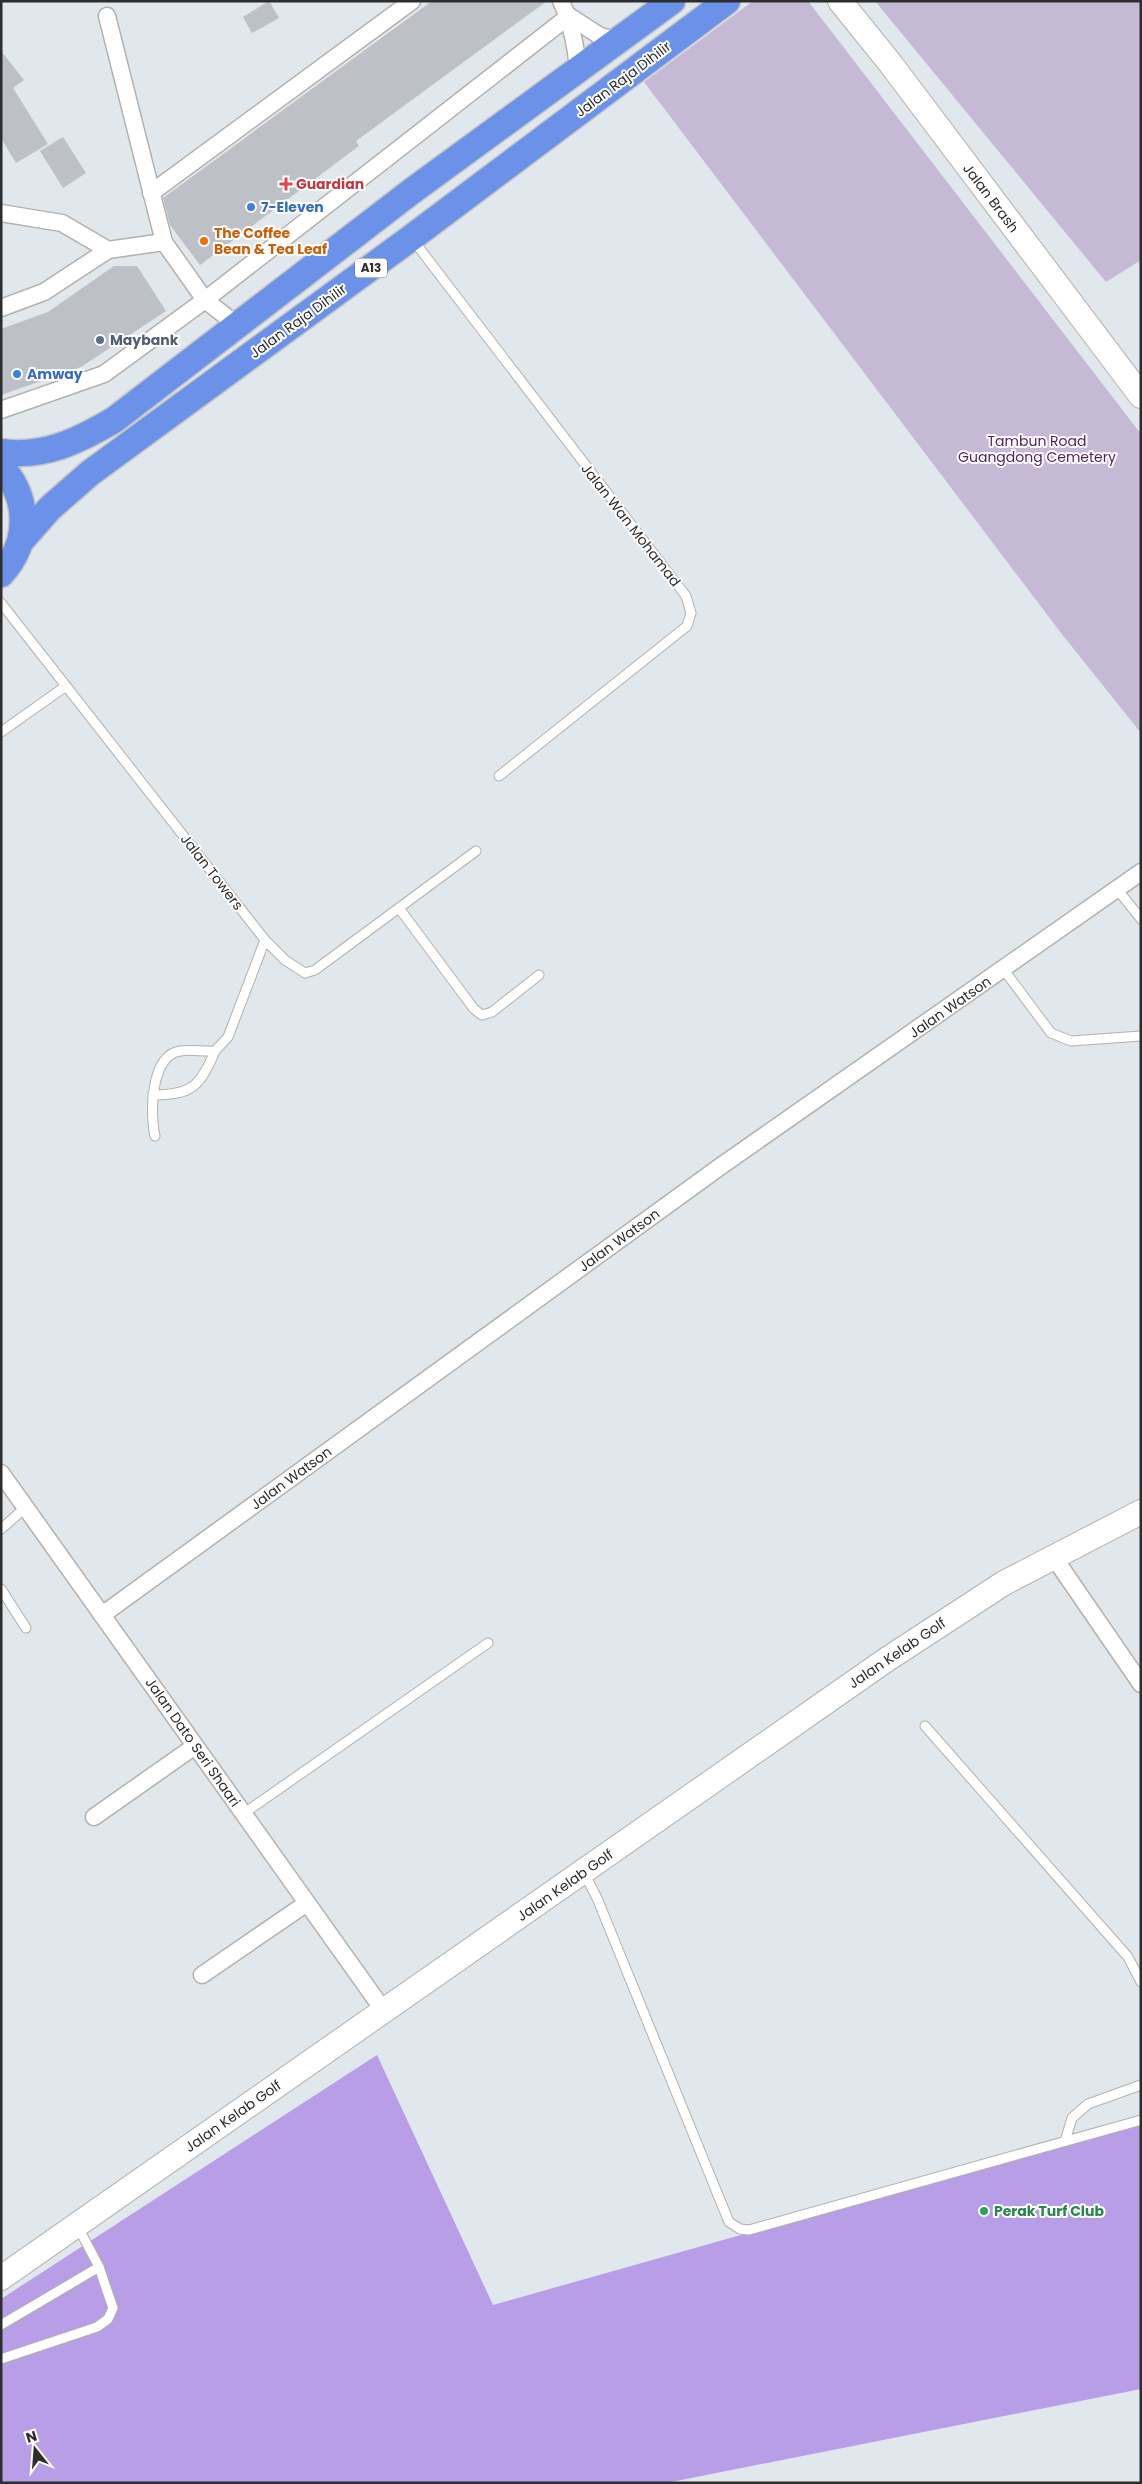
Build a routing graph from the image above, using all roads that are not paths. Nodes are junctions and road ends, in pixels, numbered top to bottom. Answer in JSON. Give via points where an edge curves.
{"nodes":[{"id":1,"x":412,"y":1,"type":"edge"},
{"id":2,"x":561,"y":1,"type":"edge"},
{"id":3,"x":672,"y":1,"type":"edge"},
{"id":4,"x":727,"y":1,"type":"edge"},
{"id":5,"x":840,"y":1,"type":"edge"},
{"id":6,"x":107,"y":16,"type":"dead end"},
{"id":7,"x":569,"y":16,"type":"junction"},
{"id":8,"x":620,"y":40,"type":"junction"},
{"id":9,"x":578,"y":70,"type":"junction"},
{"id":10,"x":151,"y":193,"type":"junction"},
{"id":11,"x":1,"y":213,"type":"edge"},
{"id":12,"x":411,"y":238,"type":"junction"},
{"id":13,"x":164,"y":242,"type":"junction"},
{"id":14,"x":108,"y":250,"type":"junction"},
{"id":15,"x":204,"y":300,"type":"junction"},
{"id":16,"x":1,"y":308,"type":"edge"},
{"id":17,"x":237,"y":325,"type":"junction"},
{"id":18,"x":1141,"y":396,"type":"edge"},
{"id":19,"x":1,"y":410,"type":"edge"},
{"id":20,"x":1,"y":452,"type":"edge"},
{"id":21,"x":1,"y":467,"type":"edge"},
{"id":22,"x":21,"y":541,"type":"junction"},
{"id":23,"x":1,"y":574,"type":"edge"},
{"id":24,"x":1,"y":603,"type":"edge"},
{"id":25,"x":66,"y":686,"type":"junction"},
{"id":26,"x":1,"y":732,"type":"edge"},
{"id":27,"x":499,"y":776,"type":"dead end"},
{"id":28,"x":476,"y":850,"type":"dead end"},
{"id":29,"x":1141,"y":872,"type":"edge"},
{"id":30,"x":1117,"y":889,"type":"junction"},
{"id":31,"x":398,"y":908,"type":"junction"},
{"id":32,"x":1141,"y":919,"type":"edge"},
{"id":33,"x":265,"y":940,"type":"junction"},
{"id":34,"x":1004,"y":970,"type":"junction"},
{"id":35,"x":539,"y":976,"type":"dead end"},
{"id":36,"x":1141,"y":1036,"type":"edge"},
{"id":37,"x":215,"y":1051,"type":"junction"},
{"id":38,"x":153,"y":1095,"type":"junction"},
{"id":39,"x":154,"y":1136,"type":"dead end"},
{"id":40,"x":1,"y":1473,"type":"edge"},
{"id":41,"x":26,"y":1508,"type":"junction"},
{"id":42,"x":1141,"y":1512,"type":"edge"},
{"id":43,"x":1,"y":1529,"type":"edge"},
{"id":44,"x":1054,"y":1556,"type":"junction"},
{"id":45,"x":1,"y":1589,"type":"edge"},
{"id":46,"x":102,"y":1614,"type":"junction"},
{"id":47,"x":26,"y":1628,"type":"dead end"},
{"id":48,"x":488,"y":1644,"type":"dead end"},
{"id":49,"x":1141,"y":1684,"type":"edge"},
{"id":50,"x":925,"y":1726,"type":"dead end"},
{"id":51,"x":195,"y":1746,"type":"junction"},
{"id":52,"x":244,"y":1814,"type":"junction"},
{"id":53,"x":94,"y":1817,"type":"dead end"},
{"id":54,"x":583,"y":1872,"type":"junction"},
{"id":55,"x":307,"y":1903,"type":"junction"},
{"id":56,"x":202,"y":1975,"type":"dead end"},
{"id":57,"x":1141,"y":1982,"type":"edge"},
{"id":58,"x":384,"y":2011,"type":"junction"},
{"id":59,"x":1141,"y":2085,"type":"edge"},
{"id":60,"x":1141,"y":2120,"type":"edge"},
{"id":61,"x":1065,"y":2141,"type":"junction"},
{"id":62,"x":77,"y":2225,"type":"junction"},
{"id":63,"x":98,"y":2266,"type":"junction"},
{"id":64,"x":1,"y":2278,"type":"edge"},
{"id":65,"x":1,"y":2325,"type":"edge"},
{"id":66,"x":1,"y":2359,"type":"edge"}],
"edges":[{"from":1,"to":10,"type":"street"},
{"from":2,"to":7,"type":"street"},
{"from":3,"to":8,"type":"main road","number":"A13"},
{"from":4,"to":12,"type":"main road","name":"Jalan Raja Dihilir","number":"A13"},
{"from":5,"to":18,"type":"street","name":"Jalan Brash","via":[[890,62]]},
{"from":6,"to":10,"type":"street"},
{"from":7,"to":8,"type":"street","via":[[600,36]]},
{"from":7,"to":9,"type":"street"},
{"from":7,"to":15,"type":"street"},
{"from":8,"to":9,"type":"main road","number":"A13"},
{"from":9,"to":17,"type":"main road","number":"A13"},
{"from":10,"to":13,"type":"street"},
{"from":11,"to":14,"type":"street","via":[[62,223]]},
{"from":12,"to":22,"type":"main road","name":"Jalan Raja Dihilir","number":"A13","via":[[90,473],[50,508]]},
{"from":12,"to":27,"type":"lane","name":"Jalan Wan Mohamad","via":[[686,596],[692,612],[686,626]]},
{"from":13,"to":14,"type":"street"},
{"from":13,"to":15,"type":"street"},
{"from":14,"to":16,"type":"street","via":[[44,292]]},
{"from":15,"to":17,"type":"street"},
{"from":15,"to":19,"type":"street","via":[[104,374]]},
{"from":17,"to":20,"type":"main road","number":"A13","via":[[114,420],[78,441],[48,451]]},
{"from":21,"to":22,"type":"main road","number":"A13","via":[[10,476],[20,496],[24,519]]},
{"from":22,"to":23,"type":"main road","number":"A13","via":[[14,559]]},
{"from":24,"to":25,"type":"lane","name":"Jalan Towers"},
{"from":25,"to":26,"type":"lane"},
{"from":25,"to":33,"type":"lane","name":"Jalan Towers"},
{"from":28,"to":31,"type":"lane"},
{"from":29,"to":30,"type":"street","name":"Jalan Watson"},
{"from":30,"to":32,"type":"lane"},
{"from":30,"to":34,"type":"street","name":"Jalan Watson"},
{"from":31,"to":33,"type":"lane","name":"Jalan Towers","via":[[315,970],[305,973],[285,960]]},
{"from":31,"to":35,"type":"lane","via":[[474,1010],[482,1015],[492,1012]]},
{"from":33,"to":37,"type":"lane","via":[[228,1037]]},
{"from":34,"to":36,"type":"lane","via":[[1051,1032],[1070,1041]]},
{"from":34,"to":46,"type":"street","name":"Jalan Watson","via":[[721,1166]]},
{"from":37,"to":38,"type":"lane","via":[[190,1089],[176,1095]]},
{"from":37,"to":38,"type":"lane","via":[[180,1051],[168,1056],[158,1071]]},
{"from":38,"to":39,"type":"lane","via":[[151,1120]]},
{"from":40,"to":41,"type":"street","name":"Jalan Dato Seri Shaari"},
{"from":41,"to":43,"type":"lane"},
{"from":41,"to":46,"type":"street","name":"Jalan Dato Seri Shaari"},
{"from":42,"to":44,"type":"street","name":"Jalan Kelab Golf"},
{"from":44,"to":49,"type":"street"},
{"from":44,"to":54,"type":"street","name":"Jalan Kelab Golf","via":[[1004,1583],[886,1660]]},
{"from":45,"to":47,"type":"lane"},
{"from":46,"to":51,"type":"street","name":"Jalan Dato Seri Shaari"},
{"from":48,"to":52,"type":"lane"},
{"from":50,"to":57,"type":"lane","via":[[1128,1957]]},
{"from":51,"to":52,"type":"street","name":"Jalan Dato Seri Shaari"},
{"from":51,"to":53,"type":"street"},
{"from":52,"to":55,"type":"street","name":"Jalan Dato Seri Shaari"},
{"from":54,"to":58,"type":"street","name":"Jalan Kelab Golf"},
{"from":54,"to":61,"type":"lane","via":[[729,2222],[740,2229],[750,2230]]},
{"from":55,"to":56,"type":"street"},
{"from":55,"to":58,"type":"street","name":"Jalan Dato Seri Shaari"},
{"from":58,"to":62,"type":"street","name":"Jalan Kelab Golf"},
{"from":59,"to":61,"type":"lane","via":[[1088,2104],[1072,2118]]},
{"from":60,"to":61,"type":"lane"},
{"from":62,"to":63,"type":"lane"},
{"from":62,"to":64,"type":"street","name":"Jalan Kelab Golf"},
{"from":63,"to":65,"type":"lane"},
{"from":63,"to":66,"type":"lane","via":[[112,2308],[108,2319],[97,2327]]}]}
